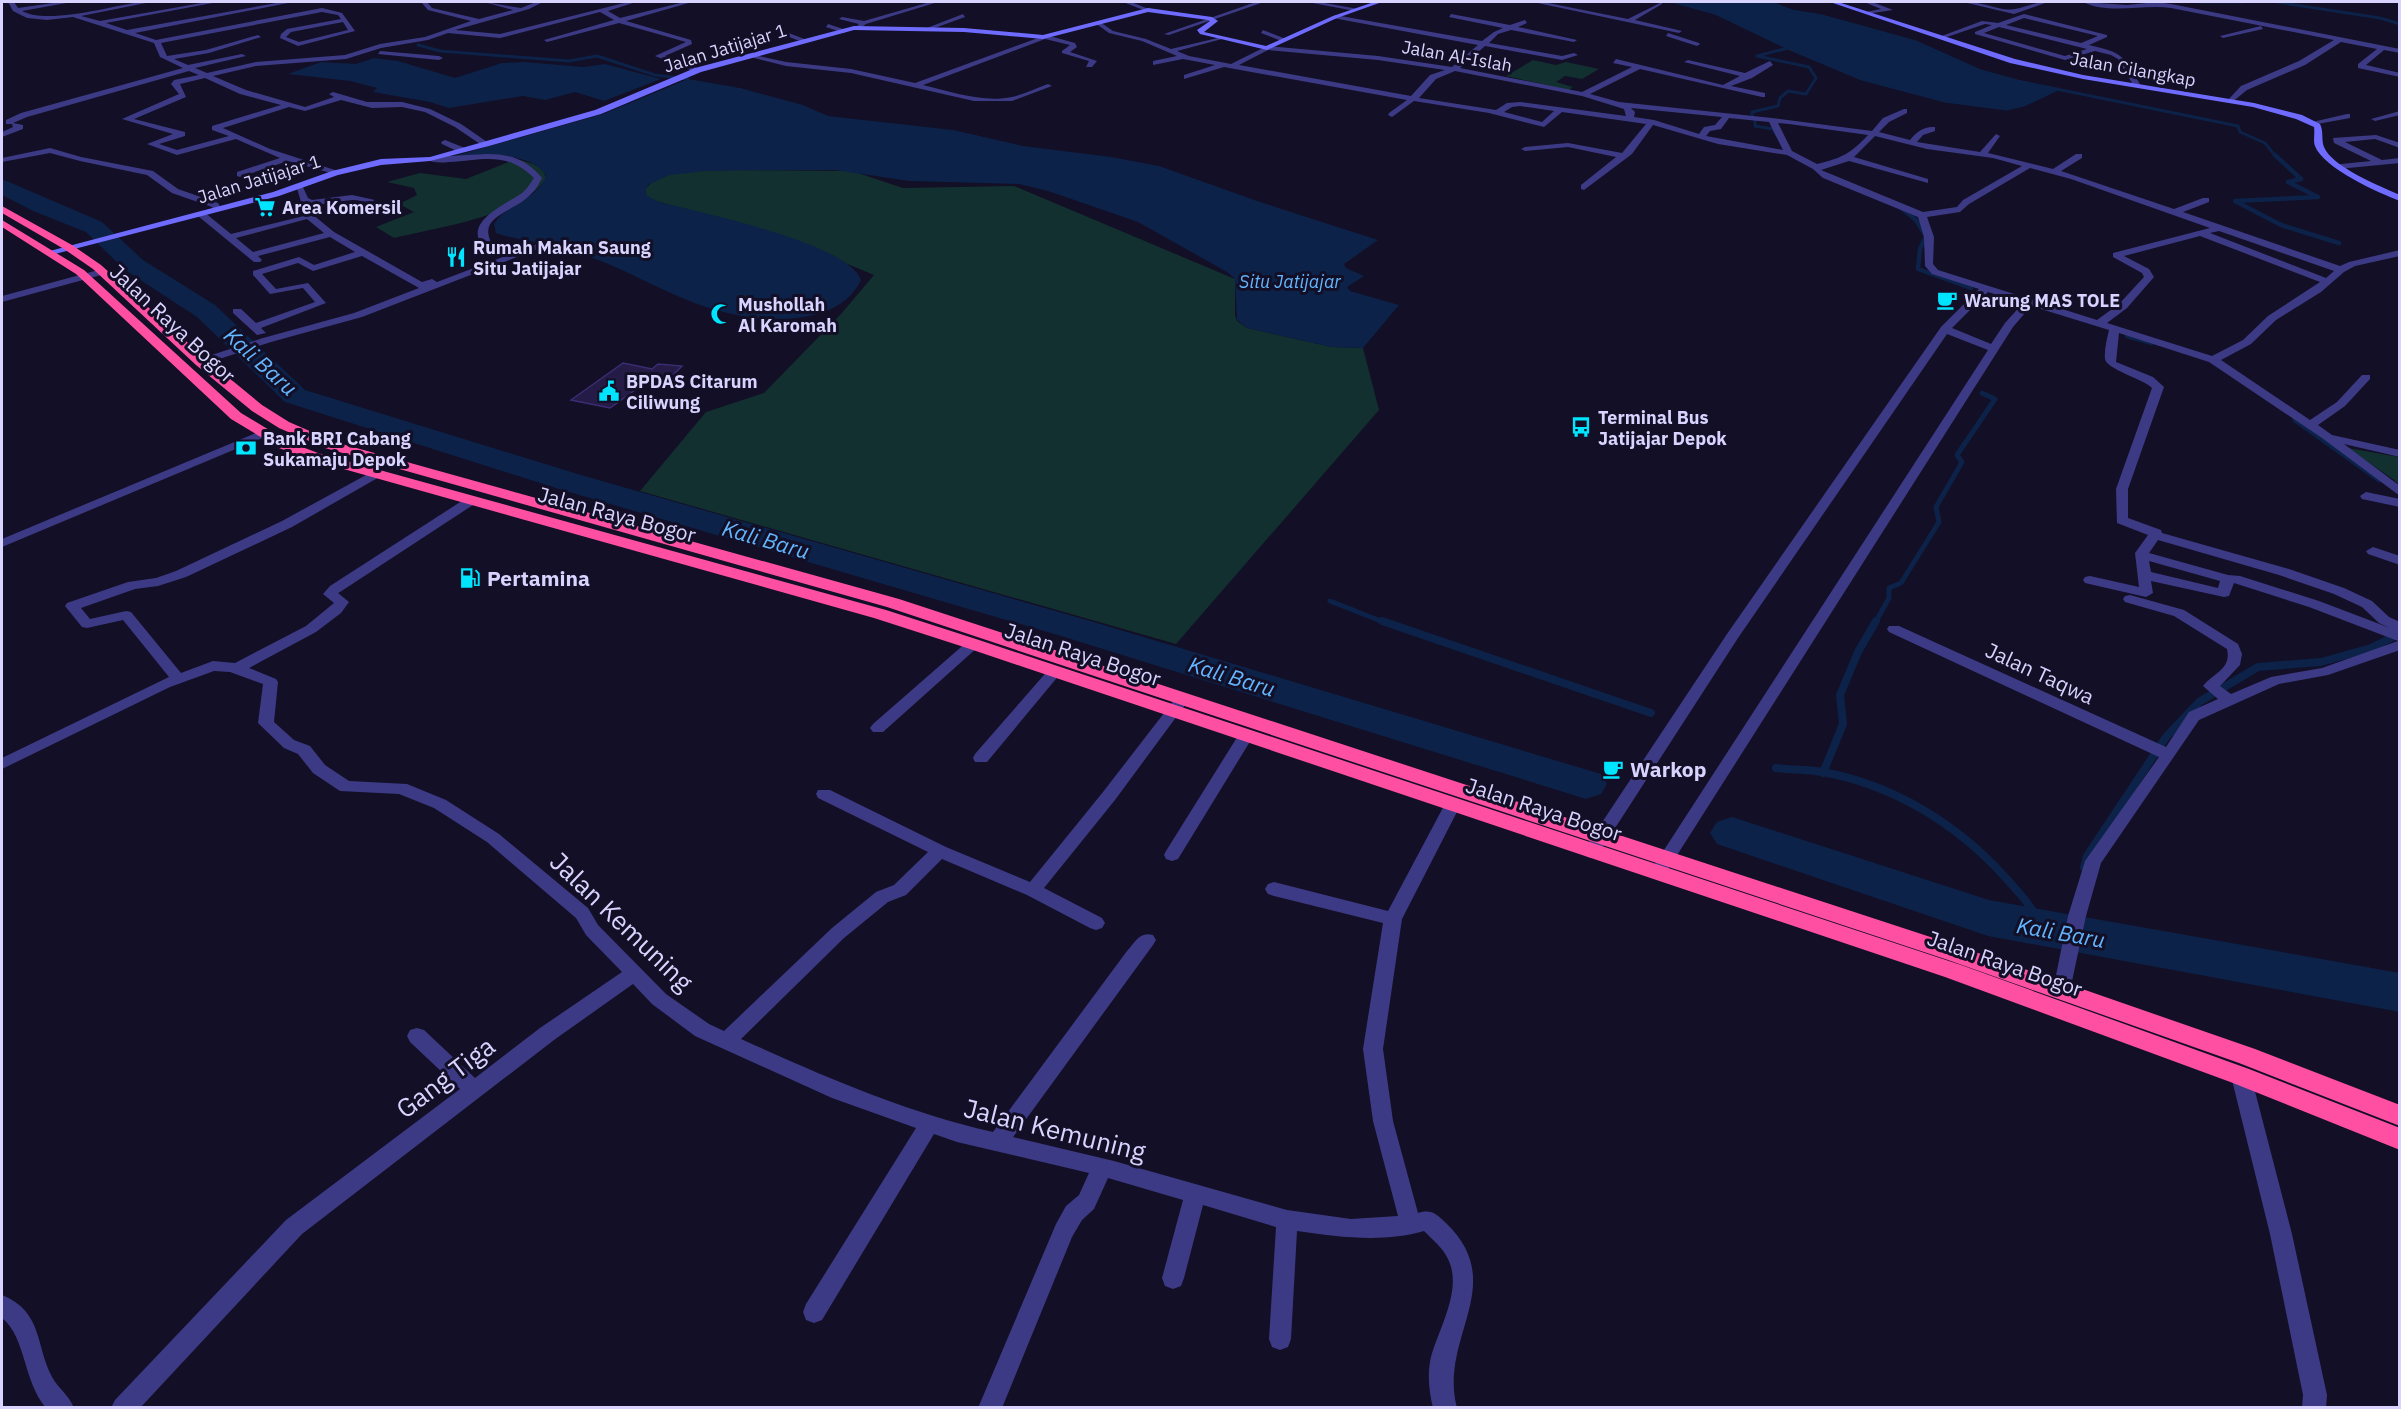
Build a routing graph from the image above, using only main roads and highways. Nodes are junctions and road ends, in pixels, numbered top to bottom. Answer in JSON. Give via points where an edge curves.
{"nodes":[{"id":1,"x":2,"y":209,"type":"edge"},
{"id":2,"x":2,"y":222,"type":"edge"},
{"id":3,"x":583,"y":516,"type":"junction"},
{"id":4,"x":570,"y":527,"type":"junction"},
{"id":5,"x":1178,"y":704,"type":"junction"},
{"id":6,"x":1596,"y":844,"type":"junction"},
{"id":7,"x":1663,"y":866,"type":"junction"},
{"id":8,"x":2400,"y":1116,"type":"edge"},
{"id":9,"x":2400,"y":1139,"type":"edge"}],
"edges":[{"from":1,"to":3,"type":"highway","name":"Jalan Raya Bogor","via":[[68,247],[102,272],[257,408],[305,436]]},
{"from":2,"to":4,"type":"highway","name":"Jalan Raya Bogor","via":[[85,276],[220,401],[263,434],[313,456]]},
{"from":3,"to":4,"type":"highway"},
{"from":3,"to":5,"type":"highway","name":"Jalan Raya Bogor","via":[[893,603]]},
{"from":4,"to":5,"type":"highway","name":"Jalan Raya Bogor","via":[[880,614],[1055,671]]},
{"from":5,"to":6,"type":"highway","name":"Jalan Raya Bogor"},
{"from":5,"to":6,"type":"highway","name":"Jalan Raya Bogor","via":[[1246,735],[1452,806]]},
{"from":6,"to":7,"type":"highway","name":"Jalan Raya Bogor"},
{"from":7,"to":8,"type":"highway","name":"Jalan Raya Bogor","via":[[2062,990]]},
{"from":7,"to":9,"type":"highway","name":"Jalan Raya Bogor","via":[[2241,1076]]}]}
